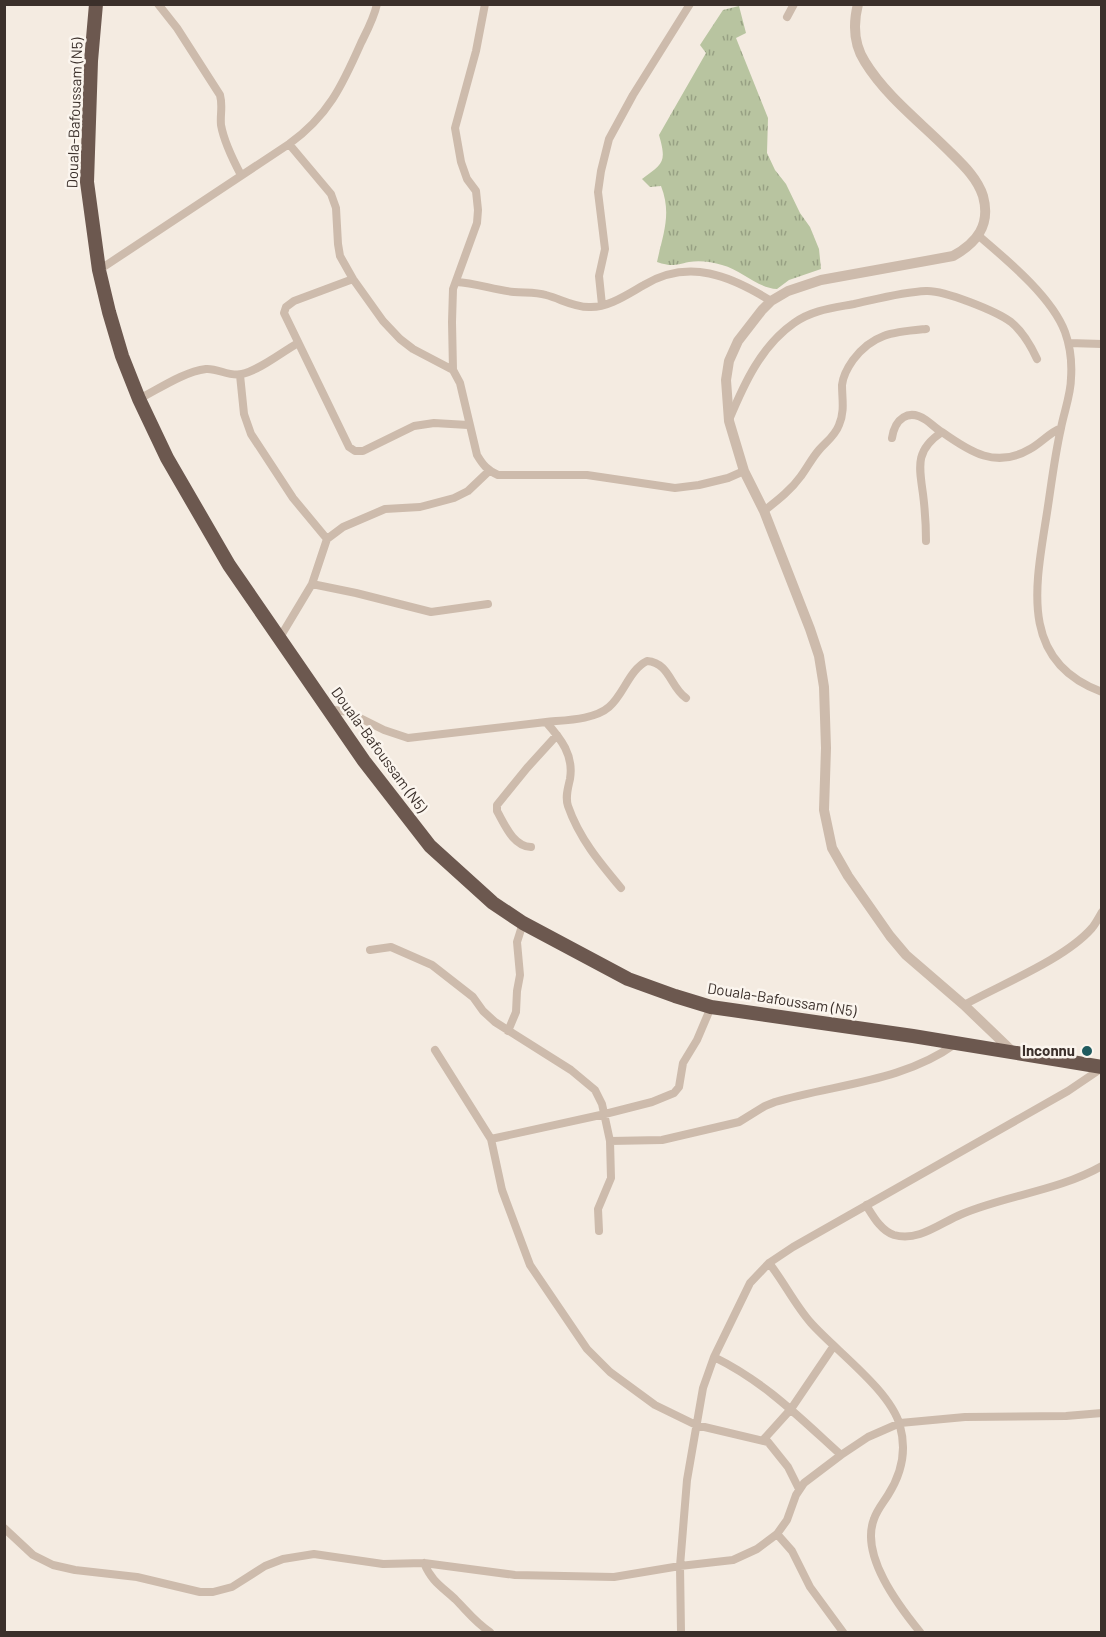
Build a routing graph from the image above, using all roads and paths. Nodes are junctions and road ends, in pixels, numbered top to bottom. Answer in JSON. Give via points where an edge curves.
{"nodes":[{"id":1,"x":96,"y":4,"type":"edge"},
{"id":2,"x":158,"y":4,"type":"edge"},
{"id":3,"x":377,"y":4,"type":"edge"},
{"id":4,"x":485,"y":4,"type":"edge"},
{"id":5,"x":690,"y":4,"type":"edge"},
{"id":6,"x":794,"y":4,"type":"edge"},
{"id":7,"x":858,"y":4,"type":"edge"},
{"id":8,"x":787,"y":17,"type":"dead end"},
{"id":9,"x":289,"y":144,"type":"junction"},
{"id":10,"x":241,"y":176,"type":"junction"},
{"id":11,"x":979,"y":236,"type":"junction"},
{"id":12,"x":99,"y":270,"type":"junction"},
{"id":13,"x":353,"y":279,"type":"junction"},
{"id":14,"x":456,"y":282,"type":"junction"},
{"id":15,"x":771,"y":301,"type":"junction"},
{"id":16,"x":602,"y":305,"type":"junction"},
{"id":17,"x":926,"y":329,"type":"dead end"},
{"id":18,"x":298,"y":343,"type":"junction"},
{"id":19,"x":1069,"y":343,"type":"junction"},
{"id":20,"x":1101,"y":344,"type":"edge"},
{"id":21,"x":1037,"y":359,"type":"dead end"},
{"id":22,"x":453,"y":370,"type":"junction"},
{"id":23,"x":240,"y":375,"type":"junction"},
{"id":24,"x":139,"y":399,"type":"junction"},
{"id":25,"x":729,"y":421,"type":"junction"},
{"id":26,"x":468,"y":425,"type":"junction"},
{"id":27,"x":1061,"y":428,"type":"junction"},
{"id":28,"x":942,"y":432,"type":"junction"},
{"id":29,"x":892,"y":438,"type":"dead end"},
{"id":30,"x":489,"y":471,"type":"junction"},
{"id":31,"x":744,"y":471,"type":"junction"},
{"id":32,"x":764,"y":511,"type":"junction"},
{"id":33,"x":327,"y":539,"type":"junction"},
{"id":34,"x":926,"y":541,"type":"dead end"},
{"id":35,"x":312,"y":584,"type":"junction"},
{"id":36,"x":488,"y":604,"type":"dead end"},
{"id":37,"x":279,"y":639,"type":"junction"},
{"id":38,"x":1101,"y":692,"type":"edge"},
{"id":39,"x":686,"y":698,"type":"dead end"},
{"id":40,"x":328,"y":709,"type":"junction"},
{"id":41,"x":546,"y":722,"type":"junction"},
{"id":42,"x":557,"y":735,"type":"junction"},
{"id":43,"x":531,"y":847,"type":"dead end"},
{"id":44,"x":621,"y":888,"type":"dead end"},
{"id":45,"x":1101,"y":912,"type":"edge"},
{"id":46,"x":523,"y":923,"type":"junction"},
{"id":47,"x":1097,"y":927,"type":"edge"},
{"id":48,"x":370,"y":950,"type":"dead end"},
{"id":49,"x":964,"y":1005,"type":"junction"},
{"id":50,"x":711,"y":1007,"type":"junction"},
{"id":51,"x":508,"y":1031,"type":"junction"},
{"id":52,"x":955,"y":1044,"type":"junction"},
{"id":53,"x":435,"y":1050,"type":"dead end"},
{"id":54,"x":1014,"y":1053,"type":"junction"},
{"id":55,"x":1101,"y":1067,"type":"edge"},
{"id":56,"x":605,"y":1114,"type":"junction"},
{"id":57,"x":491,"y":1139,"type":"junction"},
{"id":58,"x":610,"y":1141,"type":"junction"},
{"id":59,"x":1101,"y":1166,"type":"edge"},
{"id":60,"x":866,"y":1205,"type":"junction"},
{"id":61,"x":599,"y":1231,"type":"dead end"},
{"id":62,"x":769,"y":1263,"type":"junction"},
{"id":63,"x":833,"y":1347,"type":"junction"},
{"id":64,"x":714,"y":1357,"type":"junction"},
{"id":65,"x":791,"y":1409,"type":"junction"},
{"id":66,"x":1101,"y":1413,"type":"edge"},
{"id":67,"x":900,"y":1423,"type":"junction"},
{"id":68,"x":696,"y":1425,"type":"junction"},
{"id":69,"x":762,"y":1440,"type":"junction"},
{"id":70,"x":841,"y":1455,"type":"junction"},
{"id":71,"x":799,"y":1489,"type":"junction"},
{"id":72,"x":4,"y":1528,"type":"edge"},
{"id":73,"x":777,"y":1534,"type":"junction"},
{"id":74,"x":424,"y":1563,"type":"junction"},
{"id":75,"x":680,"y":1566,"type":"junction"},
{"id":76,"x":490,"y":1632,"type":"edge"},
{"id":77,"x":681,"y":1632,"type":"edge"},
{"id":78,"x":843,"y":1632,"type":"edge"},
{"id":79,"x":920,"y":1632,"type":"edge"}],
"edges":[{"from":1,"to":12,"type":"highway","name":"Douala-Bafoussam (N5)","via":[[87,182]]},
{"from":2,"to":10,"type":"street","via":[[220,95],[223,131]]},
{"from":3,"to":9,"type":"street","via":[[330,105]]},
{"from":4,"to":14,"type":"street","via":[[455,128],[461,162],[476,192],[478,210]]},
{"from":5,"to":16,"type":"street","via":[[609,139],[598,192],[605,241],[599,276]]},
{"from":6,"to":8,"type":"street"},
{"from":7,"to":11,"type":"street","via":[[855,34],[864,60],[893,97],[976,181],[985,210]]},
{"from":9,"to":10,"type":"street"},
{"from":9,"to":13,"type":"street","via":[[331,194],[340,256]]},
{"from":10,"to":12,"type":"street"},
{"from":11,"to":15,"type":"street","via":[[953,256],[821,280]]},
{"from":11,"to":19,"type":"street","via":[[1042,297]]},
{"from":12,"to":24,"type":"highway","name":"Douala-Bafoussam (N5)","via":[[122,356]]},
{"from":13,"to":18,"type":"street","via":[[286,307],[286,320]]},
{"from":13,"to":22,"type":"street","via":[[400,339]]},
{"from":14,"to":16,"type":"street","via":[[544,294],[582,307]]},
{"from":14,"to":22,"type":"street","via":[[451,300]]},
{"from":15,"to":16,"type":"street","via":[[727,277],[691,272],[654,279]]},
{"from":15,"to":25,"type":"street","via":[[738,341],[729,361]]},
{"from":17,"to":32,"type":"street","via":[[883,336],[862,349],[845,373],[842,417],[836,433],[788,492]]},
{"from":18,"to":23,"type":"street"},
{"from":18,"to":26,"type":"street","via":[[349,447],[355,451],[363,451],[414,426]]},
{"from":19,"to":20,"type":"street"},
{"from":19,"to":27,"type":"street","via":[[1071,379]]},
{"from":21,"to":25,"type":"street","via":[[1018,329],[997,314],[940,292],[904,293],[823,310],[792,324],[753,369]]},
{"from":22,"to":26,"type":"street","via":[[460,383]]},
{"from":23,"to":24,"type":"street","via":[[204,369]]},
{"from":23,"to":33,"type":"street","via":[[250,434],[292,498]]},
{"from":24,"to":37,"type":"highway","name":"Douala-Bafoussam (N5)","via":[[167,458],[229,565]]},
{"from":25,"to":31,"type":"street"},
{"from":26,"to":30,"type":"street","via":[[477,455]]},
{"from":27,"to":28,"type":"street","via":[[1023,453],[1004,459],[975,453]]},
{"from":27,"to":38,"type":"street","via":[[1037,574],[1040,624],[1046,646],[1059,666]]},
{"from":28,"to":29,"type":"street","via":[[913,415],[896,424]]},
{"from":28,"to":34,"type":"street","via":[[923,450],[920,461]]},
{"from":30,"to":31,"type":"street","via":[[498,475],[587,475],[675,488]]},
{"from":30,"to":33,"type":"street","via":[[468,491],[454,498],[420,507],[385,509],[343,527]]},
{"from":31,"to":32,"type":"street"},
{"from":32,"to":49,"type":"street","via":[[819,657],[826,748],[824,810],[832,848],[890,936]]},
{"from":33,"to":35,"type":"street"},
{"from":35,"to":36,"type":"street","via":[[431,612]]},
{"from":35,"to":37,"type":"street"},
{"from":37,"to":40,"type":"highway","name":"Douala-Bafoussam (N5)"},
{"from":39,"to":41,"type":"street","via":[[675,689],[665,668],[647,661],[603,710]]},
{"from":40,"to":41,"type":"street","via":[[348,712],[408,738]]},
{"from":40,"to":46,"type":"highway","name":"Douala-Bafoussam (N5)","via":[[430,846],[493,903]]},
{"from":41,"to":42,"type":"street"},
{"from":42,"to":43,"type":"street","via":[[497,805],[516,841]]},
{"from":42,"to":44,"type":"street","via":[[571,764],[567,804],[574,821]]},
{"from":45,"to":47,"type":"street"},
{"from":46,"to":50,"type":"highway","name":"Douala-Bafoussam (N5)","via":[[628,979]]},
{"from":46,"to":51,"type":"street","via":[[517,942],[520,975],[516,1011]]},
{"from":47,"to":49,"type":"street","via":[[1053,958]]},
{"from":48,"to":51,"type":"street","via":[[391,947],[432,965]]},
{"from":49,"to":54,"type":"street"},
{"from":50,"to":52,"type":"highway","name":"Douala-Bafoussam (N5)"},
{"from":50,"to":56,"type":"street","via":[[683,1063],[679,1087],[674,1093]]},
{"from":51,"to":56,"type":"street","via":[[588,1084],[600,1097]]},
{"from":52,"to":54,"type":"highway","name":"Douala-Bafoussam (N5)"},
{"from":52,"to":58,"type":"street","via":[[919,1064],[775,1102],[739,1122],[662,1140]]},
{"from":53,"to":57,"type":"street"},
{"from":54,"to":55,"type":"highway","name":"Douala-Bafoussam (N5)"},
{"from":55,"to":60,"type":"street","via":[[1068,1091]]},
{"from":56,"to":57,"type":"street"},
{"from":56,"to":58,"type":"street"},
{"from":57,"to":68,"type":"street","via":[[502,1190],[530,1265],[587,1349],[635,1392]]},
{"from":58,"to":61,"type":"street","via":[[611,1178],[598,1209]]},
{"from":59,"to":60,"type":"street","via":[[1067,1182],[981,1206],[908,1237],[892,1235]]},
{"from":60,"to":62,"type":"street"},
{"from":62,"to":63,"type":"street","via":[[809,1321]]},
{"from":62,"to":64,"type":"street","via":[[750,1283]]},
{"from":63,"to":65,"type":"street"},
{"from":63,"to":67,"type":"street","via":[[889,1403]]},
{"from":64,"to":65,"type":"street","via":[[764,1386]]},
{"from":64,"to":68,"type":"street"},
{"from":65,"to":69,"type":"street"},
{"from":65,"to":70,"type":"street"},
{"from":66,"to":67,"type":"street"},
{"from":67,"to":70,"type":"street"},
{"from":67,"to":79,"type":"street","via":[[904,1443],[901,1470],[875,1516],[870,1543],[887,1583]]},
{"from":68,"to":69,"type":"street"},
{"from":68,"to":75,"type":"street"},
{"from":69,"to":71,"type":"street","via":[[784,1460]]},
{"from":70,"to":71,"type":"street"},
{"from":71,"to":73,"type":"street","via":[[788,1520]]},
{"from":72,"to":74,"type":"street","via":[[33,1555],[53,1565],[137,1577],[200,1592],[232,1587],[265,1566],[300,1555],[383,1564]]},
{"from":73,"to":75,"type":"street","via":[[733,1560]]},
{"from":73,"to":78,"type":"street"},
{"from":74,"to":75,"type":"street","via":[[514,1575],[592,1577]]},
{"from":74,"to":76,"type":"street","via":[[439,1587]]},
{"from":75,"to":77,"type":"street"}]}
